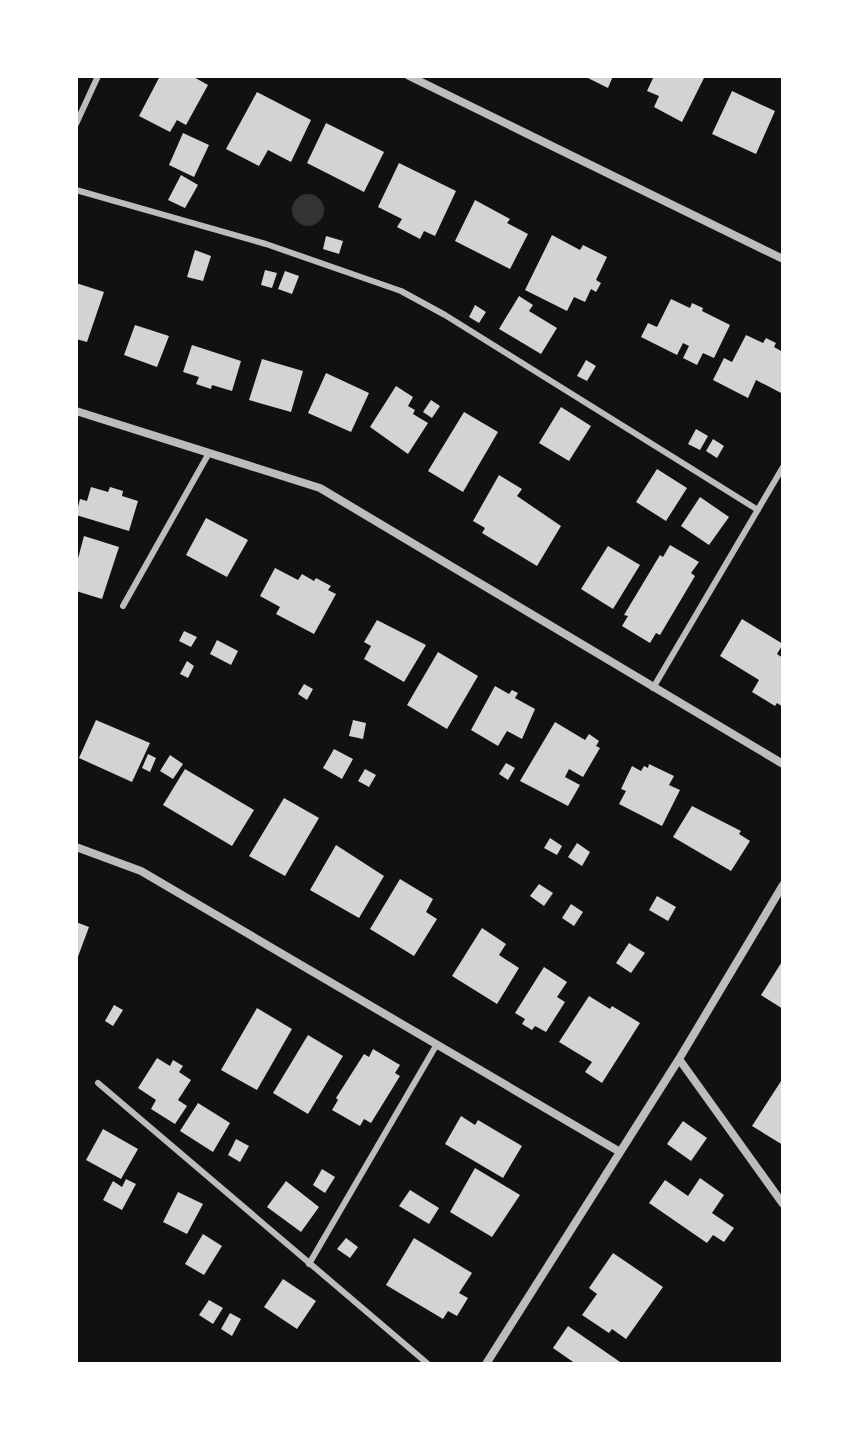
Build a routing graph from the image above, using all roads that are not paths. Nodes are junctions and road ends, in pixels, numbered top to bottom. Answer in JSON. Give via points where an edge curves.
{"nodes":[{"id":1,"x":98,"y":76,"type":"edge"},
{"id":2,"x":409,"y":76,"type":"edge"},
{"id":3,"x":76,"y":124,"type":"edge"},
{"id":4,"x":76,"y":190,"type":"edge"},
{"id":5,"x":783,"y":259,"type":"edge"},
{"id":6,"x":76,"y":411,"type":"edge"},
{"id":7,"x":209,"y":453,"type":"junction"},
{"id":8,"x":783,"y":467,"type":"edge"},
{"id":9,"x":758,"y":510,"type":"junction"},
{"id":10,"x":123,"y":606,"type":"dead end"},
{"id":11,"x":653,"y":688,"type":"junction"},
{"id":12,"x":783,"y":764,"type":"edge"},
{"id":13,"x":76,"y":847,"type":"edge"},
{"id":14,"x":783,"y":885,"type":"edge"},
{"id":15,"x":437,"y":1044,"type":"junction"},
{"id":16,"x":679,"y":1059,"type":"junction"},
{"id":17,"x":98,"y":1083,"type":"dead end"},
{"id":18,"x":620,"y":1152,"type":"junction"},
{"id":19,"x":783,"y":1204,"type":"edge"},
{"id":20,"x":309,"y":1264,"type":"junction"},
{"id":21,"x":428,"y":1364,"type":"edge"},
{"id":22,"x":486,"y":1364,"type":"edge"}],
"edges":[{"from":1,"to":3,"type":"lane"},
{"from":2,"to":5,"type":"street"},
{"from":4,"to":9,"type":"lane","via":[[266,244],[401,291]]},
{"from":6,"to":7,"type":"street"},
{"from":7,"to":10,"type":"lane"},
{"from":7,"to":11,"type":"street","via":[[320,488]]},
{"from":8,"to":9,"type":"lane"},
{"from":9,"to":11,"type":"lane"},
{"from":11,"to":12,"type":"street"},
{"from":13,"to":15,"type":"street","via":[[141,871]]},
{"from":14,"to":16,"type":"street"},
{"from":15,"to":18,"type":"street"},
{"from":15,"to":20,"type":"lane"},
{"from":16,"to":18,"type":"street"},
{"from":16,"to":19,"type":"street"},
{"from":17,"to":20,"type":"lane"},
{"from":18,"to":22,"type":"street"},
{"from":20,"to":21,"type":"lane"}]}
